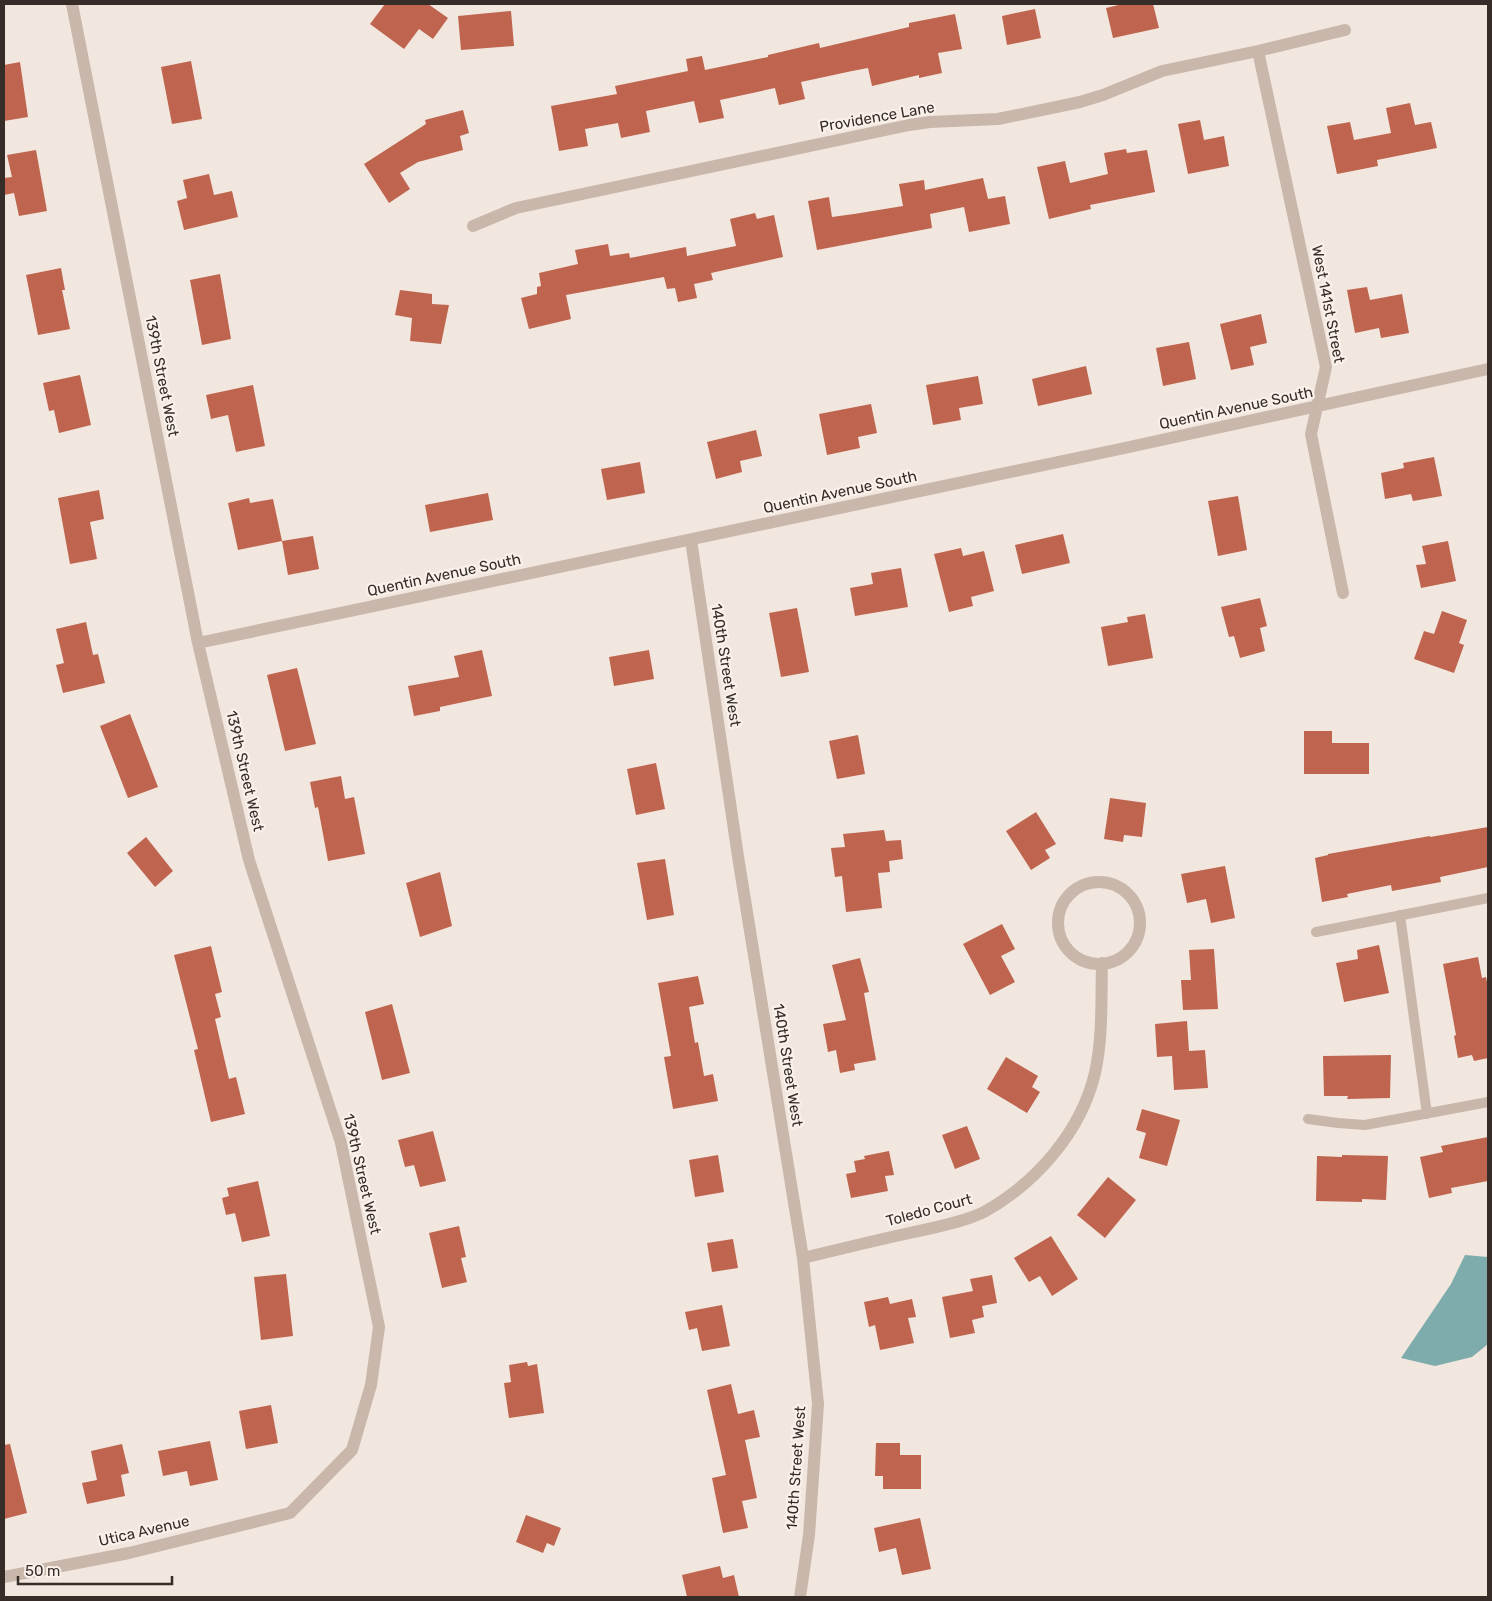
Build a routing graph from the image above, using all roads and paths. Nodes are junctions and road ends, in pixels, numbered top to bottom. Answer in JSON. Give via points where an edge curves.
{"nodes":[{"id":1,"x":72,"y":4,"type":"edge"},
{"id":2,"x":1345,"y":30,"type":"dead end"},
{"id":3,"x":1258,"y":51,"type":"junction"},
{"id":4,"x":472,"y":226,"type":"dead end"},
{"id":5,"x":1488,"y":369,"type":"edge"},
{"id":6,"x":1316,"y":407,"type":"junction"},
{"id":7,"x":691,"y":540,"type":"junction"},
{"id":8,"x":1343,"y":593,"type":"dead end"},
{"id":9,"x":198,"y":643,"type":"junction"},
{"id":10,"x":1488,"y":898,"type":"edge"},
{"id":11,"x":1400,"y":915,"type":"junction"},
{"id":12,"x":1316,"y":932,"type":"dead end"},
{"id":13,"x":1102,"y":963,"type":"junction"},
{"id":14,"x":1488,"y":1102,"type":"edge"},
{"id":15,"x":1427,"y":1114,"type":"junction"},
{"id":16,"x":1308,"y":1119,"type":"dead end"},
{"id":17,"x":803,"y":1258,"type":"junction"},
{"id":18,"x":290,"y":1513,"type":"joint"},
{"id":19,"x":4,"y":1577,"type":"edge"},
{"id":20,"x":800,"y":1597,"type":"edge"}],
"edges":[{"from":1,"to":9,"type":"street","name":"139th Street West"},
{"from":2,"to":3,"type":"street","name":"Providence Lane"},
{"from":3,"to":4,"type":"street","name":"Providence Lane","via":[[1162,71],[1080,102],[998,119],[910,125],[516,208]]},
{"from":3,"to":6,"type":"street","name":"West 141st Street","via":[[1326,367]]},
{"from":5,"to":6,"type":"street","name":"Quentin Avenue South"},
{"from":6,"to":7,"type":"street","name":"Quentin Avenue South"},
{"from":6,"to":8,"type":"street","name":"West 141st Street","via":[[1311,434]]},
{"from":7,"to":9,"type":"street","name":"Quentin Avenue South"},
{"from":7,"to":17,"type":"street","name":"140th Street West","via":[[739,864]]},
{"from":9,"to":18,"type":"street","name":"139th Street West","via":[[249,860],[341,1143],[379,1327],[371,1385],[352,1450]]},
{"from":10,"to":11,"type":"lane"},
{"from":11,"to":12,"type":"lane"},
{"from":11,"to":15,"type":"lane"},
{"from":13,"to":13,"type":"street","via":[[1116,962],[1128,954],[1137,943],[1141,929],[1135,901],[1125,890],[1099,882],[1074,890],[1065,900],[1058,925],[1060,938],[1076,958],[1089,964]]},
{"from":13,"to":17,"type":"street","name":"Toledo Court","via":[[1100,1034],[1095,1073],[1084,1106],[1063,1142],[1038,1171],[982,1212],[947,1224]]},
{"from":14,"to":15,"type":"lane"},
{"from":15,"to":16,"type":"lane","via":[[1365,1125]]},
{"from":17,"to":20,"type":"street","name":"140th Street West","via":[[818,1404],[809,1534]]},
{"from":18,"to":19,"type":"street","name":"Utica Avenue","via":[[128,1552]]}]}
